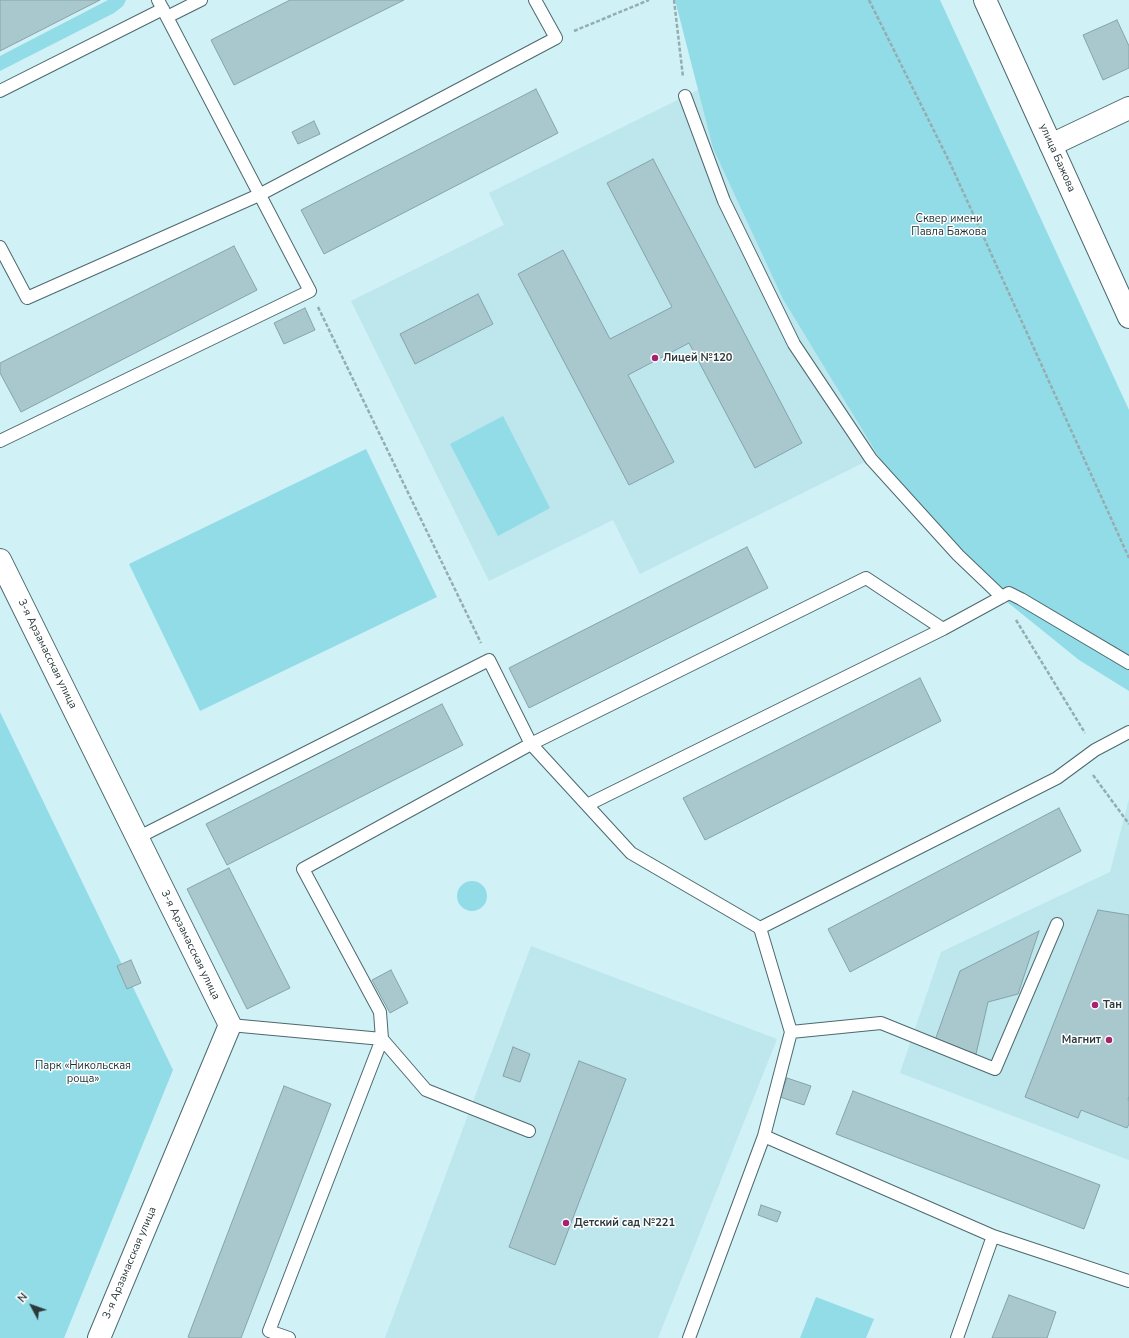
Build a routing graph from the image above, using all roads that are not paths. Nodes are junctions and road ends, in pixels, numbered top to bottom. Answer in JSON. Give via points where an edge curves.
{"nodes":[{"id":1,"x":201,"y":0,"type":"edge"},
{"id":2,"x":535,"y":0,"type":"edge"},
{"id":3,"x":985,"y":0,"type":"edge"},
{"id":4,"x":163,"y":9,"type":"edge"},
{"id":5,"x":0,"y":91,"type":"edge"},
{"id":6,"x":685,"y":96,"type":"road end"},
{"id":7,"x":1129,"y":108,"type":"edge"},
{"id":8,"x":1050,"y":144,"type":"junction"},
{"id":9,"x":259,"y":195,"type":"junction"},
{"id":10,"x":0,"y":247,"type":"edge"},
{"id":11,"x":1129,"y":317,"type":"edge"},
{"id":12,"x":0,"y":441,"type":"edge"},
{"id":13,"x":0,"y":560,"type":"edge"},
{"id":14,"x":1002,"y":597,"type":"junction"},
{"id":15,"x":943,"y":628,"type":"junction"},
{"id":16,"x":1129,"y":663,"type":"edge"},
{"id":17,"x":1129,"y":732,"type":"edge"},
{"id":18,"x":531,"y":744,"type":"junction"},
{"id":19,"x":587,"y":805,"type":"junction"},
{"id":20,"x":137,"y":838,"type":"junction"},
{"id":21,"x":1057,"y":924,"type":"dead end"},
{"id":22,"x":760,"y":928,"type":"junction"},
{"id":23,"x":230,"y":1025,"type":"junction"},
{"id":24,"x":791,"y":1032,"type":"junction"},
{"id":25,"x":382,"y":1039,"type":"junction"},
{"id":26,"x":529,"y":1131,"type":"dead end"},
{"id":27,"x":764,"y":1136,"type":"junction"},
{"id":28,"x":993,"y":1236,"type":"junction"},
{"id":29,"x":1129,"y":1281,"type":"edge"},
{"id":30,"x":99,"y":1338,"type":"edge"},
{"id":31,"x":289,"y":1338,"type":"edge"},
{"id":32,"x":689,"y":1338,"type":"edge"},
{"id":33,"x":957,"y":1338,"type":"edge"}],
"edges":[{"from":1,"to":4,"type":"lane"},
{"from":2,"to":9,"type":"lane","via":[[556,38]]},
{"from":3,"to":8,"type":"street","name":"улица Бажова"},
{"from":4,"to":5,"type":"lane"},
{"from":4,"to":9,"type":"lane"},
{"from":6,"to":14,"type":"lane","via":[[724,201],[794,344],[871,459],[958,555]]},
{"from":7,"to":8,"type":"street"},
{"from":8,"to":11,"type":"street","name":"улица Бажова"},
{"from":9,"to":10,"type":"lane","via":[[27,298]]},
{"from":9,"to":12,"type":"lane","via":[[310,291]]},
{"from":13,"to":20,"type":"street","name":"3-я Арзамасская улица"},
{"from":14,"to":15,"type":"lane"},
{"from":14,"to":16,"type":"lane","via":[[1009,593],[1021,598]]},
{"from":15,"to":18,"type":"lane","via":[[866,578]]},
{"from":15,"to":19,"type":"lane"},
{"from":17,"to":22,"type":"lane","via":[[1095,750],[1057,778]]},
{"from":18,"to":19,"type":"lane"},
{"from":18,"to":20,"type":"lane","via":[[488,660]]},
{"from":18,"to":25,"type":"lane","via":[[303,869],[380,1012]]},
{"from":19,"to":22,"type":"lane","via":[[631,853]]},
{"from":20,"to":23,"type":"street","name":"3-я Арзамасская улица"},
{"from":21,"to":24,"type":"lane","via":[[995,1069],[881,1023]]},
{"from":22,"to":24,"type":"lane"},
{"from":23,"to":25,"type":"lane"},
{"from":23,"to":30,"type":"street","name":"3-я Арзамасская улица"},
{"from":24,"to":27,"type":"lane"},
{"from":25,"to":26,"type":"lane","via":[[426,1090]]},
{"from":25,"to":31,"type":"lane","via":[[269,1331]]},
{"from":27,"to":28,"type":"lane"},
{"from":27,"to":32,"type":"lane"},
{"from":28,"to":29,"type":"lane"},
{"from":28,"to":33,"type":"lane"}]}
